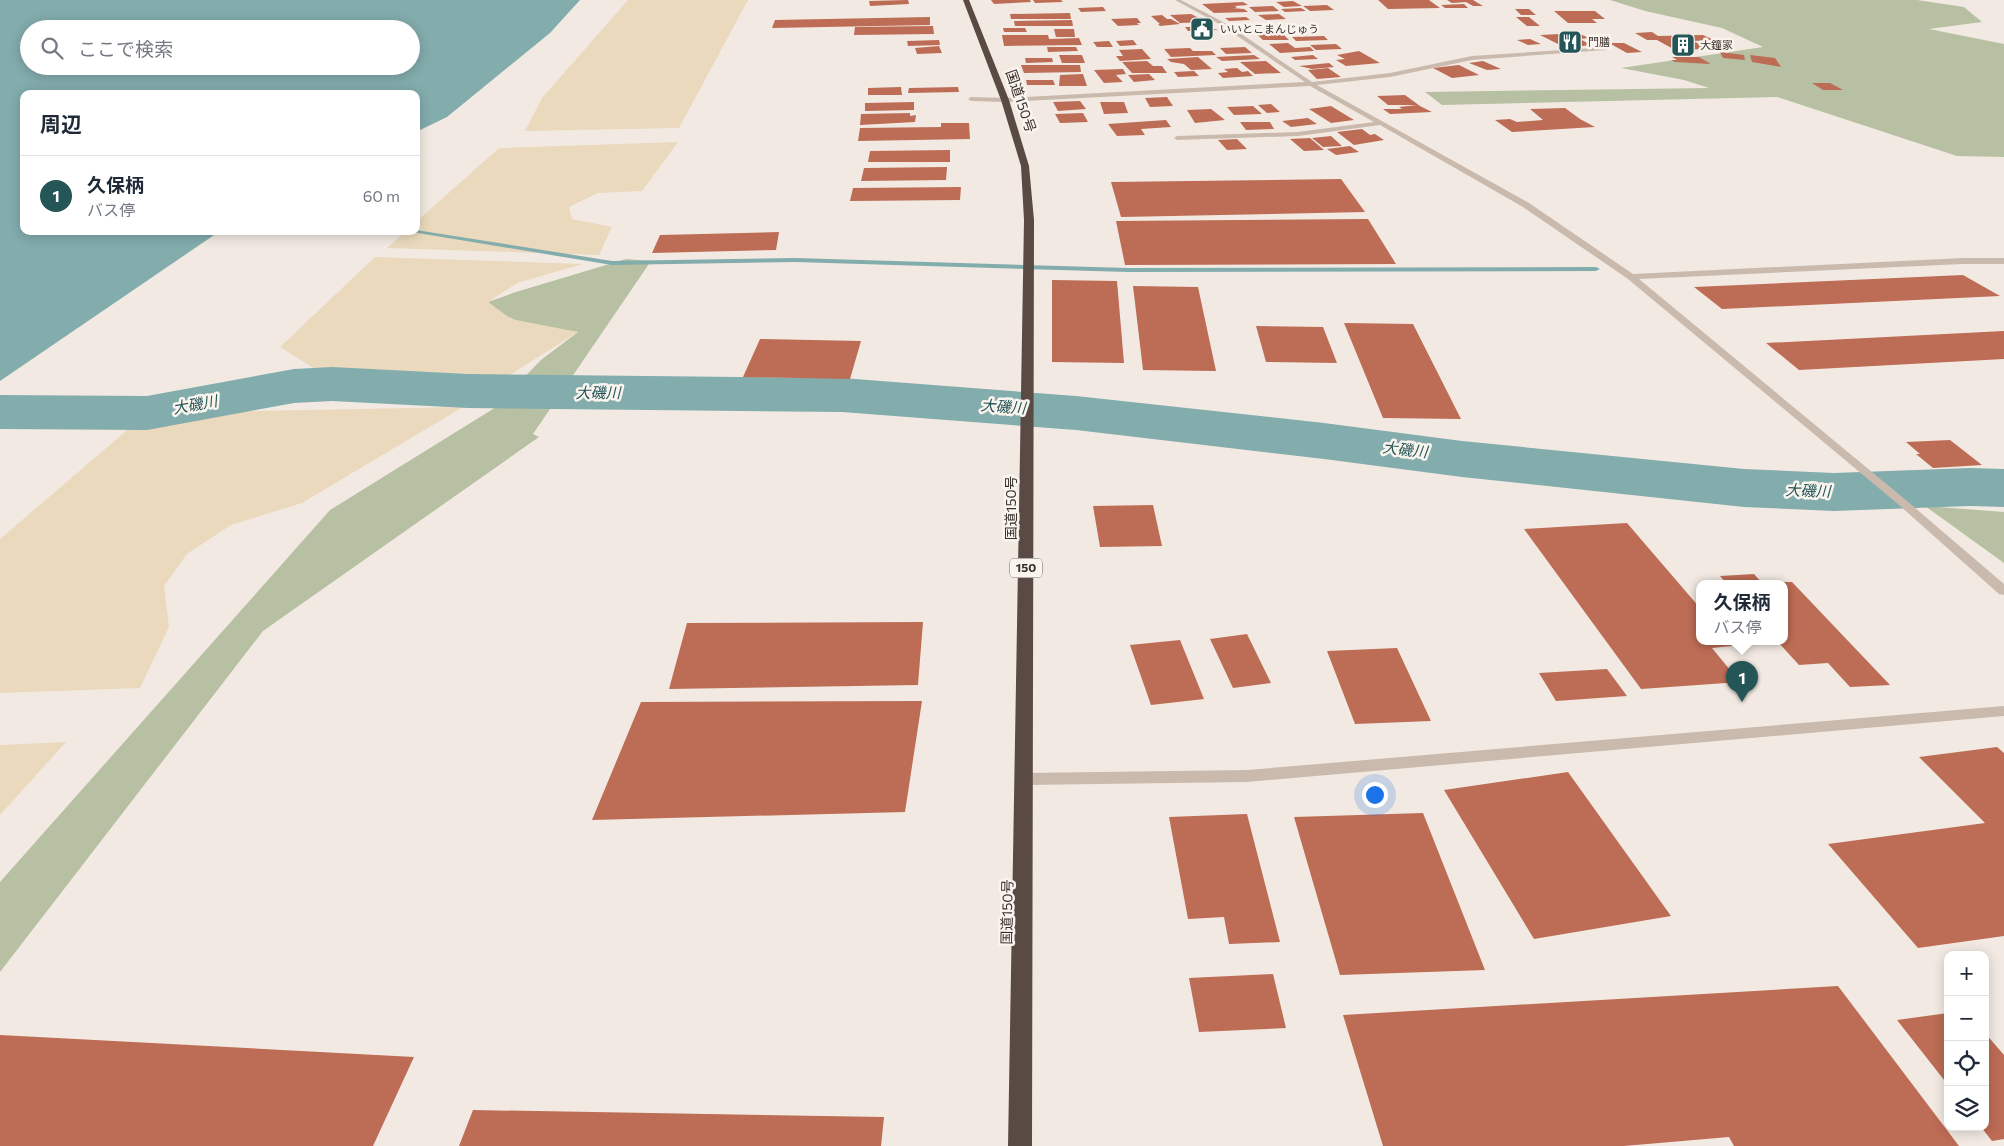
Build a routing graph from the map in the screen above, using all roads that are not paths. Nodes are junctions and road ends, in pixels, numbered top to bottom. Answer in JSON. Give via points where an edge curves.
{"nodes":[{"id":1,"x":966,"y":0,"type":"edge"},
{"id":2,"x":1177,"y":0,"type":"edge"},
{"id":3,"x":1606,"y":48,"type":"dead end"},
{"id":4,"x":1311,"y":84,"type":"junction"},
{"id":5,"x":971,"y":99,"type":"dead end"},
{"id":6,"x":1005,"y":100,"type":"junction"},
{"id":7,"x":1383,"y":123,"type":"junction"},
{"id":8,"x":1177,"y":138,"type":"dead end"},
{"id":9,"x":2004,"y":261,"type":"edge"},
{"id":10,"x":1631,"y":277,"type":"junction"},
{"id":11,"x":2004,"y":591,"type":"edge"},
{"id":12,"x":2004,"y":711,"type":"edge"},
{"id":13,"x":1025,"y":779,"type":"junction"},
{"id":14,"x":1020,"y":1146,"type":"edge"}],
"edges":[{"from":1,"to":6,"type":"highway","name":"国道150号","number":"150"},
{"from":2,"to":4,"type":"street","via":[[1223,24]]},
{"from":3,"to":4,"type":"street","via":[[1472,58],[1390,75]]},
{"from":4,"to":6,"type":"street"},
{"from":4,"to":7,"type":"street"},
{"from":5,"to":6,"type":"street"},
{"from":6,"to":13,"type":"highway","name":"国道150号","number":"150","via":[[1025,166],[1029,220]]},
{"from":7,"to":8,"type":"street","via":[[1298,134]]},
{"from":7,"to":10,"type":"street","via":[[1526,205]]},
{"from":9,"to":10,"type":"street"},
{"from":10,"to":11,"type":"street"},
{"from":12,"to":13,"type":"street","via":[[1247,776]]},
{"from":13,"to":14,"type":"highway","name":"国道150号","number":"150"}]}
